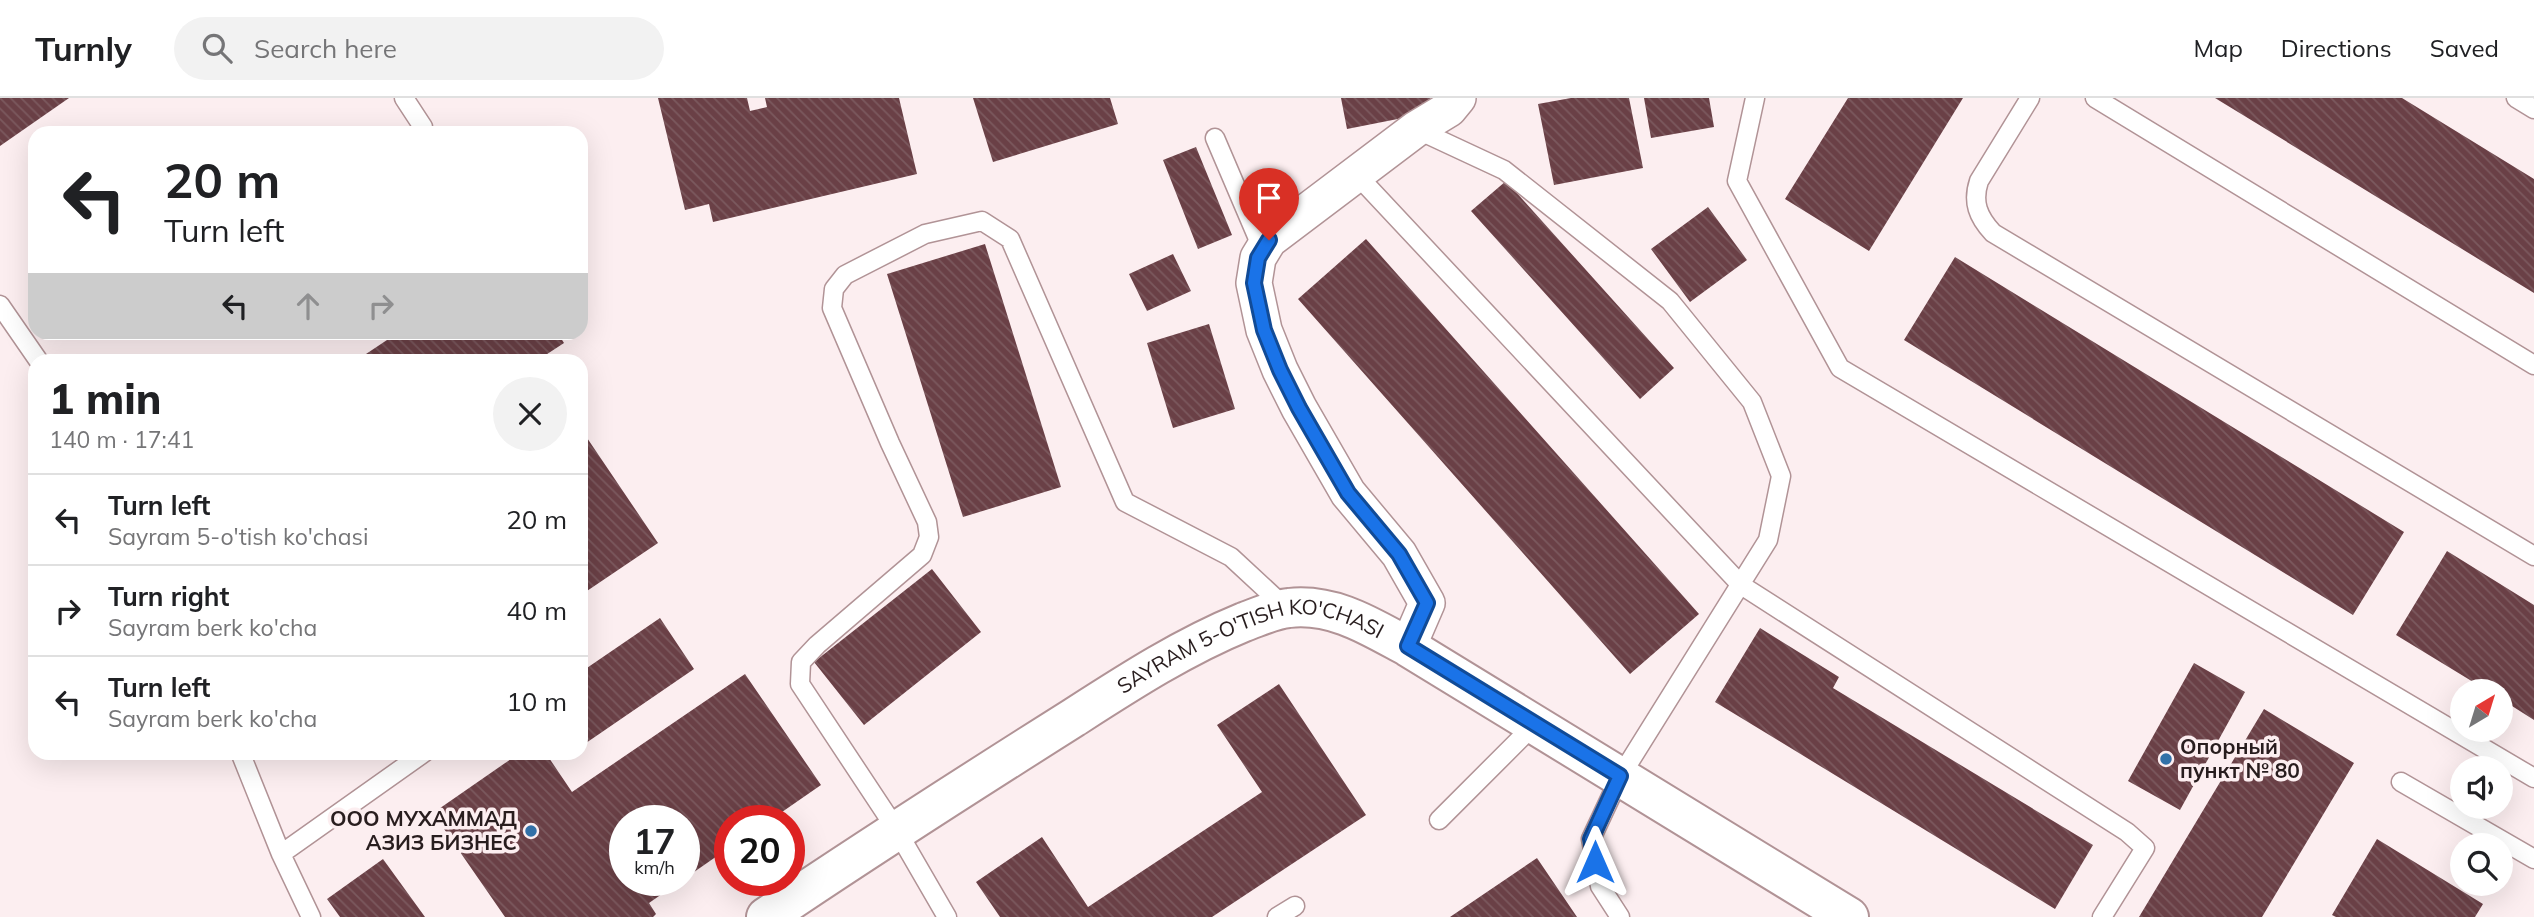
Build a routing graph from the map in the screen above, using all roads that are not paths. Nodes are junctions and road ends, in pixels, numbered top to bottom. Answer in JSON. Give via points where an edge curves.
{"nodes":[{"id":1,"x":404,"y":98,"type":"edge"},
{"id":2,"x":1458,"y":98,"type":"edge"},
{"id":3,"x":1755,"y":98,"type":"edge"},
{"id":4,"x":2030,"y":98,"type":"edge"},
{"id":5,"x":2095,"y":98,"type":"edge"},
{"id":6,"x":2516,"y":98,"type":"edge"},
{"id":7,"x":2534,"y":109,"type":"edge"},
{"id":8,"x":422,"y":126,"type":"edge"},
{"id":9,"x":1416,"y":129,"type":"junction"},
{"id":10,"x":1215,"y":138,"type":"dead end"},
{"id":11,"x":1356,"y":174,"type":"junction"},
{"id":12,"x":1262,"y":248,"type":"junction"},
{"id":13,"x":0,"y":305,"type":"edge"},
{"id":14,"x":34,"y":354,"type":"edge"},
{"id":15,"x":2534,"y":365,"type":"edge"},
{"id":16,"x":2534,"y":556,"type":"edge"},
{"id":17,"x":1741,"y":585,"type":"junction"},
{"id":18,"x":1286,"y":608,"type":"junction"},
{"id":19,"x":1408,"y":646,"type":"junction"},
{"id":20,"x":1535,"y":724,"type":"junction"},
{"id":21,"x":243,"y":760,"type":"edge"},
{"id":22,"x":414,"y":760,"type":"edge"},
{"id":23,"x":1620,"y":776,"type":"junction"},
{"id":24,"x":2534,"y":778,"type":"edge"},
{"id":25,"x":2401,"y":782,"type":"dead end"},
{"id":26,"x":1439,"y":820,"type":"dead end"},
{"id":27,"x":897,"y":830,"type":"junction"},
{"id":28,"x":281,"y":854,"type":"junction"},
{"id":29,"x":2534,"y":859,"type":"edge"},
{"id":30,"x":1295,"y":906,"type":"dead end"},
{"id":31,"x":311,"y":917,"type":"edge"},
{"id":32,"x":766,"y":917,"type":"edge"},
{"id":33,"x":947,"y":917,"type":"edge"},
{"id":34,"x":1277,"y":917,"type":"edge"},
{"id":35,"x":1620,"y":917,"type":"edge"},
{"id":36,"x":1849,"y":917,"type":"edge"},
{"id":37,"x":2102,"y":917,"type":"edge"}],
"edges":[{"from":1,"to":8,"type":"lane"},
{"from":2,"to":9,"type":"street","via":[[1449,109]]},
{"from":3,"to":24,"type":"lane","via":[[1737,181],[1840,368]]},
{"from":4,"to":16,"type":"lane","via":[[1975,193],[1976,206],[1993,233]]},
{"from":5,"to":15,"type":"lane"},
{"from":6,"to":7,"type":"lane"},
{"from":9,"to":11,"type":"street"},
{"from":9,"to":17,"type":"lane","via":[[1504,170],[1670,301],[1752,402],[1781,476],[1768,540]]},
{"from":10,"to":12,"type":"lane"},
{"from":11,"to":12,"type":"street"},
{"from":11,"to":17,"type":"lane"},
{"from":12,"to":19,"type":"street","via":[[1255,270],[1257,306],[1280,370],[1348,493],[1399,554],[1427,603]]},
{"from":13,"to":14,"type":"lane"},
{"from":17,"to":23,"type":"lane"},
{"from":17,"to":37,"type":"lane","via":[[2127,832],[2145,848]]},
{"from":18,"to":19,"type":"street","name":"SAYRAM 5-O'TISH KO'CHASI","via":[[1318,608],[1348,615]]},
{"from":18,"to":27,"type":"street","name":"SAYRAM 5-O'TISH KO'CHASI","via":[[1219,632],[1161,662]]},
{"from":18,"to":27,"type":"lane","via":[[1231,557],[1125,502],[1010,239],[982,221],[926,234],[845,275],[834,289],[832,308],[927,522],[929,537],[922,555],[801,663],[800,684]]},
{"from":19,"to":20,"type":"street","name":"SAYRAM 5-O'TISH KO'CHASI"},
{"from":20,"to":23,"type":"street","name":"SAYRAM 5-O'TISH KO'CHASI"},
{"from":20,"to":26,"type":"lane"},
{"from":21,"to":28,"type":"lane"},
{"from":22,"to":28,"type":"lane"},
{"from":23,"to":35,"type":"lane","via":[[1591,839],[1600,886]]},
{"from":23,"to":36,"type":"street","name":"SAYRAM 5-O'TISH KO'CHASI"},
{"from":25,"to":29,"type":"lane"},
{"from":27,"to":32,"type":"street","name":"SAYRAM 5-O'TISH KO'CHASI"},
{"from":27,"to":33,"type":"lane"},
{"from":28,"to":31,"type":"lane"},
{"from":30,"to":34,"type":"lane"}]}
